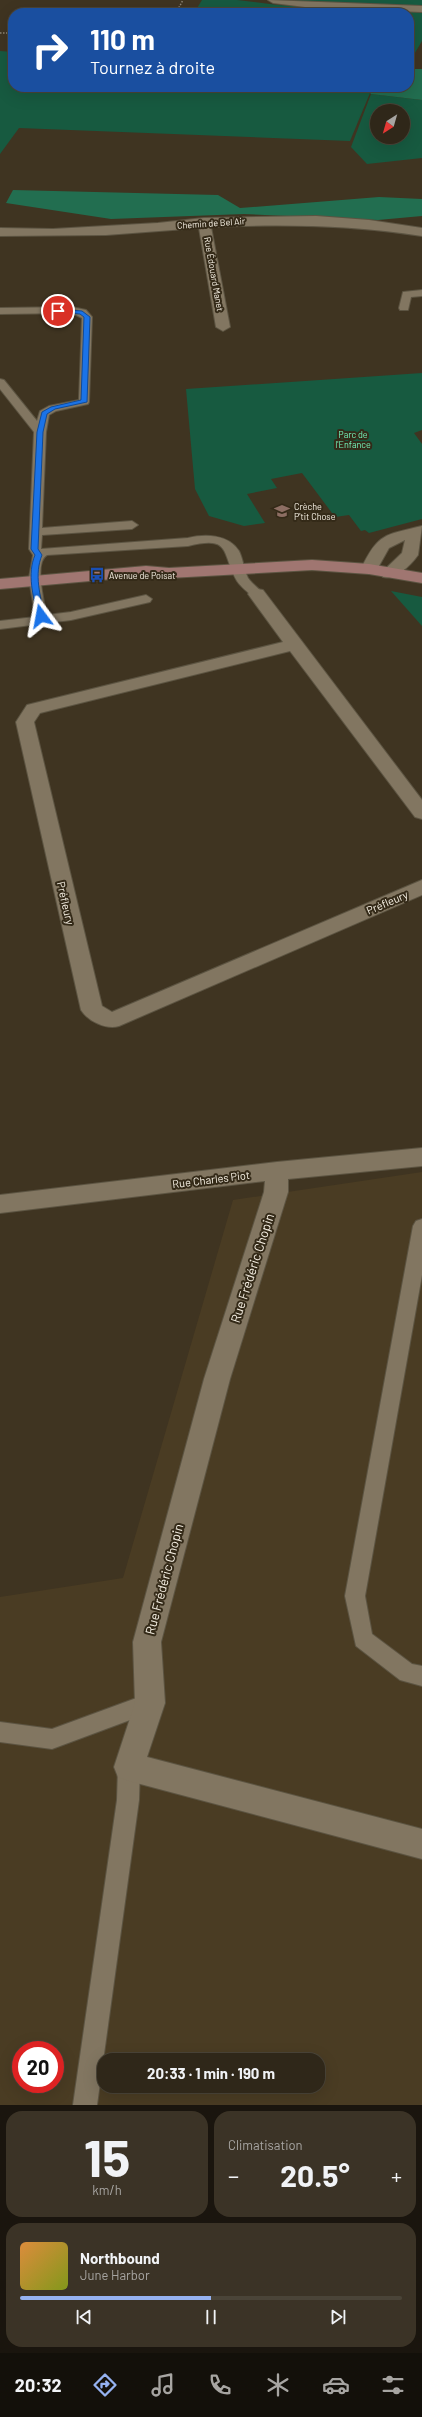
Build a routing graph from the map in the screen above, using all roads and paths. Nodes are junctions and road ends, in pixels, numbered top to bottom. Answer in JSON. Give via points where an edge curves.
{"nodes":[{"id":1,"x":273,"y":0,"type":"edge"},
{"id":2,"x":395,"y":8,"type":"edge"},
{"id":3,"x":204,"y":222,"type":"junction"},
{"id":4,"x":0,"y":232,"type":"edge"},
{"id":5,"x":422,"y":232,"type":"edge"},
{"id":6,"x":422,"y":294,"type":"edge"},
{"id":7,"x":404,"y":308,"type":"dead end"},
{"id":8,"x":0,"y":311,"type":"edge"},
{"id":9,"x":223,"y":327,"type":"dead end"},
{"id":10,"x":0,"y":382,"type":"edge"},
{"id":11,"x":40,"y":432,"type":"junction"},
{"id":12,"x":132,"y":525,"type":"dead end"},
{"id":13,"x":36,"y":532,"type":"junction"},
{"id":14,"x":418,"y":534,"type":"edge"},
{"id":15,"x":39,"y":555,"type":"junction"},
{"id":16,"x":237,"y":565,"type":"junction"},
{"id":17,"x":371,"y":565,"type":"junction"},
{"id":18,"x":422,"y":567,"type":"edge"},
{"id":19,"x":394,"y":568,"type":"junction"},
{"id":20,"x":422,"y":578,"type":"edge"},
{"id":21,"x":36,"y":581,"type":"junction"},
{"id":22,"x":0,"y":584,"type":"edge"},
{"id":23,"x":257,"y":594,"type":"joint"},
{"id":24,"x":146,"y":599,"type":"dead end"},
{"id":25,"x":42,"y":619,"type":"junction"},
{"id":26,"x":0,"y":625,"type":"edge"},
{"id":27,"x":294,"y":645,"type":"junction"},
{"id":28,"x":422,"y":813,"type":"edge"},
{"id":29,"x":422,"y":886,"type":"edge"},
{"id":30,"x":422,"y":1157,"type":"edge"},
{"id":31,"x":277,"y":1171,"type":"junction"},
{"id":32,"x":0,"y":1204,"type":"edge"},
{"id":33,"x":422,"y":1226,"type":"edge"},
{"id":34,"x":422,"y":1676,"type":"edge"},
{"id":35,"x":150,"y":1703,"type":"junction"},
{"id":36,"x":0,"y":1732,"type":"edge"},
{"id":37,"x":129,"y":1767,"type":"junction"},
{"id":38,"x":422,"y":1844,"type":"edge"},
{"id":39,"x":85,"y":2105,"type":"edge"}],
"edges":[{"from":1,"to":2,"type":"street","via":[[313,5]]},
{"from":3,"to":4,"type":"street","name":"Chemin de Bel Air","via":[[104,231]]},
{"from":3,"to":5,"type":"street","name":"Chemin de Bel Air","via":[[327,219]]},
{"from":3,"to":9,"type":"street","name":"Rue Édouard Manet"},
{"from":6,"to":7,"type":"lane","via":[[407,294]]},
{"from":8,"to":11,"type":"lane","via":[[72,310],[82,312],[87,317],[84,402],[53,408],[44,413]]},
{"from":10,"to":11,"type":"lane"},
{"from":11,"to":13,"type":"lane"},
{"from":12,"to":13,"type":"lane"},
{"from":13,"to":15,"type":"lane","via":[[35,549]]},
{"from":14,"to":17,"type":"street","via":[[392,538],[381,546]]},
{"from":14,"to":19,"type":"street","via":[[410,555]]},
{"from":15,"to":16,"type":"lane","via":[[188,542],[205,538],[224,543],[233,552]]},
{"from":15,"to":21,"type":"lane","via":[[34,566]]},
{"from":16,"to":17,"type":"main road"},
{"from":16,"to":21,"type":"main road","via":[[169,573],[146,571]]},
{"from":16,"to":23,"type":"lane","via":[[243,580]]},
{"from":17,"to":19,"type":"main road"},
{"from":18,"to":19,"type":"main road"},
{"from":19,"to":20,"type":"main road"},
{"from":21,"to":22,"type":"main road"},
{"from":21,"to":25,"type":"lane","via":[[35,588]]},
{"from":23,"to":27,"type":"street"},
{"from":24,"to":25,"type":"lane","via":[[71,616]]},
{"from":25,"to":26,"type":"lane"},
{"from":27,"to":28,"type":"street"},
{"from":27,"to":29,"type":"street","name":"Préfleury","via":[[33,709],[25,722],[92,1010],[111,1021]]},
{"from":30,"to":31,"type":"street","name":"Rue Charles Piot"},
{"from":31,"to":32,"type":"street","name":"Rue Charles Piot"},
{"from":31,"to":35,"type":"street","name":"Rue Frédéric Chopin","via":[[276,1192],[217,1379],[147,1642]]},
{"from":33,"to":34,"type":"lane","via":[[355,1596],[363,1639],[407,1673]]},
{"from":35,"to":36,"type":"lane","via":[[52,1739]]},
{"from":35,"to":37,"type":"street","name":"Rue Frédéric Chopin"},
{"from":37,"to":38,"type":"street"},
{"from":37,"to":39,"type":"lane","via":[[128,1800]]}]}
